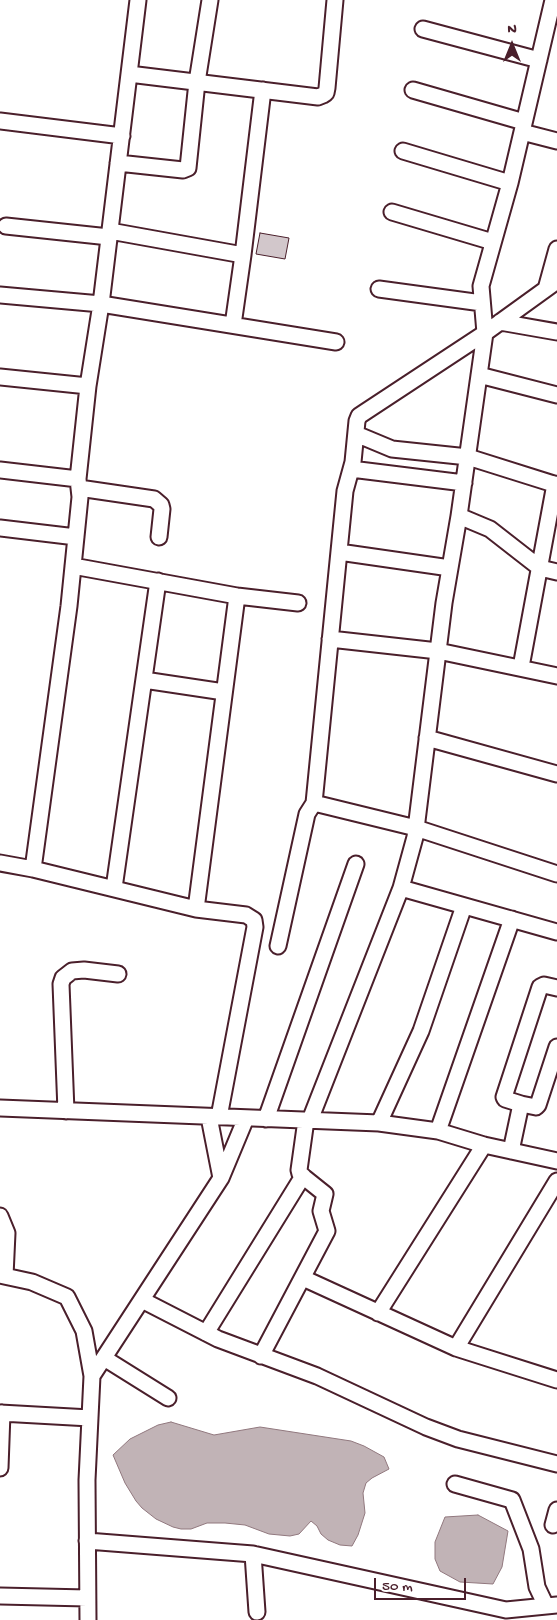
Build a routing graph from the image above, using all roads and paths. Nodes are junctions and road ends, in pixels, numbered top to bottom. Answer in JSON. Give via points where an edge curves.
{"nodes":[{"id":1,"x":138,"y":0,"type":"edge"},
{"id":2,"x":210,"y":0,"type":"edge"},
{"id":3,"x":335,"y":0,"type":"edge"},
{"id":4,"x":552,"y":1,"type":"edge"},
{"id":5,"x":423,"y":29,"type":"dead end"},
{"id":6,"x":539,"y":60,"type":"junction"},
{"id":7,"x":129,"y":74,"type":"junction"},
{"id":8,"x":197,"y":82,"type":"junction"},
{"id":9,"x":263,"y":90,"type":"junction"},
{"id":10,"x":413,"y":90,"type":"dead end"},
{"id":11,"x":0,"y":121,"type":"edge"},
{"id":12,"x":523,"y":127,"type":"junction"},
{"id":13,"x":122,"y":136,"type":"junction"},
{"id":14,"x":557,"y":140,"type":"edge"},
{"id":15,"x":403,"y":151,"type":"dead end"},
{"id":16,"x":118,"y":163,"type":"junction"},
{"id":17,"x":510,"y":183,"type":"junction"},
{"id":18,"x":392,"y":212,"type":"dead end"},
{"id":19,"x":6,"y":226,"type":"dead end"},
{"id":20,"x":110,"y":234,"type":"junction"},
{"id":21,"x":493,"y":242,"type":"junction"},
{"id":22,"x":557,"y":249,"type":"edge"},
{"id":23,"x":243,"y":255,"type":"junction"},
{"id":24,"x":552,"y":285,"type":"edge"},
{"id":25,"x":379,"y":289,"type":"dead end"},
{"id":26,"x":0,"y":294,"type":"edge"},
{"id":27,"x":482,"y":303,"type":"junction"},
{"id":28,"x":101,"y":304,"type":"junction"},
{"id":29,"x":500,"y":322,"type":"junction"},
{"id":30,"x":232,"y":325,"type":"junction"},
{"id":31,"x":557,"y":332,"type":"edge"},
{"id":32,"x":485,"y":333,"type":"junction"},
{"id":33,"x":336,"y":342,"type":"dead end"},
{"id":34,"x":479,"y":375,"type":"junction"},
{"id":35,"x":0,"y":377,"type":"edge"},
{"id":36,"x":88,"y":386,"type":"junction"},
{"id":37,"x":557,"y":394,"type":"edge"},
{"id":38,"x":356,"y":434,"type":"junction"},
{"id":39,"x":468,"y":458,"type":"junction"},
{"id":40,"x":0,"y":470,"type":"edge"},
{"id":41,"x":351,"y":470,"type":"junction"},
{"id":42,"x":464,"y":483,"type":"junction"},
{"id":43,"x":78,"y":484,"type":"junction"},
{"id":44,"x":556,"y":484,"type":"edge"},
{"id":45,"x":459,"y":516,"type":"junction"},
{"id":46,"x":0,"y":528,"type":"edge"},
{"id":47,"x":159,"y":536,"type":"dead end"},
{"id":48,"x":76,"y":537,"type":"junction"},
{"id":49,"x":339,"y":552,"type":"junction"},
{"id":50,"x":73,"y":566,"type":"junction"},
{"id":51,"x":450,"y":568,"type":"junction"},
{"id":52,"x":540,"y":568,"type":"junction"},
{"id":53,"x":557,"y":572,"type":"edge"},
{"id":54,"x":158,"y":581,"type":"junction"},
{"id":55,"x":237,"y":596,"type":"junction"},
{"id":56,"x":298,"y":603,"type":"dead end"},
{"id":57,"x":330,"y":639,"type":"junction"},
{"id":58,"x":438,"y":651,"type":"junction"},
{"id":59,"x":521,"y":667,"type":"junction"},
{"id":60,"x":557,"y":676,"type":"edge"},
{"id":61,"x":144,"y":680,"type":"junction"},
{"id":62,"x":224,"y":692,"type":"junction"},
{"id":63,"x":427,"y":738,"type":"junction"},
{"id":64,"x":557,"y":774,"type":"edge"},
{"id":65,"x":314,"y":803,"type":"junction"},
{"id":66,"x":416,"y":828,"type":"junction"},
{"id":67,"x":0,"y":863,"type":"edge"},
{"id":68,"x":356,"y":864,"type":"dead end"},
{"id":69,"x":33,"y":869,"type":"junction"},
{"id":70,"x":557,"y":874,"type":"edge"},
{"id":71,"x":114,"y":888,"type":"junction"},
{"id":72,"x":401,"y":888,"type":"junction"},
{"id":73,"x":464,"y":906,"type":"junction"},
{"id":74,"x":196,"y":909,"type":"junction"},
{"id":75,"x":512,"y":919,"type":"junction"},
{"id":76,"x":557,"y":932,"type":"edge"},
{"id":77,"x":278,"y":946,"type":"dead end"},
{"id":78,"x":118,"y":974,"type":"dead end"},
{"id":79,"x":557,"y":988,"type":"edge"},
{"id":80,"x":557,"y":1046,"type":"edge"},
{"id":81,"x":521,"y":1104,"type":"junction"},
{"id":82,"x":0,"y":1108,"type":"edge"},
{"id":83,"x":66,"y":1111,"type":"junction"},
{"id":84,"x":214,"y":1117,"type":"junction"},
{"id":85,"x":246,"y":1118,"type":"junction"},
{"id":86,"x":266,"y":1119,"type":"junction"},
{"id":87,"x":308,"y":1120,"type":"junction"},
{"id":88,"x":379,"y":1123,"type":"junction"},
{"id":89,"x":438,"y":1131,"type":"junction"},
{"id":90,"x":484,"y":1145,"type":"junction"},
{"id":91,"x":511,"y":1151,"type":"junction"},
{"id":92,"x":557,"y":1161,"type":"edge"},
{"id":93,"x":303,"y":1176,"type":"junction"},
{"id":94,"x":221,"y":1178,"type":"junction"},
{"id":95,"x":557,"y":1181,"type":"edge"},
{"id":96,"x":0,"y":1216,"type":"edge"},
{"id":97,"x":2,"y":1275,"type":"edge"},
{"id":98,"x":303,"y":1278,"type":"junction"},
{"id":99,"x":142,"y":1300,"type":"junction"},
{"id":100,"x":378,"y":1313,"type":"junction"},
{"id":101,"x":206,"y":1333,"type":"junction"},
{"id":102,"x":456,"y":1348,"type":"junction"},
{"id":103,"x":261,"y":1356,"type":"junction"},
{"id":104,"x":104,"y":1358,"type":"junction"},
{"id":105,"x":92,"y":1376,"type":"junction"},
{"id":106,"x":557,"y":1380,"type":"edge"},
{"id":107,"x":168,"y":1398,"type":"dead end"},
{"id":108,"x":1,"y":1413,"type":"edge"},
{"id":109,"x":90,"y":1418,"type":"junction"},
{"id":110,"x":557,"y":1464,"type":"edge"},
{"id":111,"x":0,"y":1468,"type":"edge"},
{"id":112,"x":455,"y":1484,"type":"dead end"},
{"id":113,"x":557,"y":1510,"type":"edge"},
{"id":114,"x":553,"y":1525,"type":"dead end"},
{"id":115,"x":87,"y":1541,"type":"junction"},
{"id":116,"x":254,"y":1554,"type":"junction"},
{"id":117,"x":0,"y":1596,"type":"edge"},
{"id":118,"x":87,"y":1598,"type":"junction"},
{"id":119,"x":551,"y":1606,"type":"edge"},
{"id":120,"x":257,"y":1612,"type":"dead end"},
{"id":121,"x":507,"y":1615,"type":"edge"},
{"id":122,"x":88,"y":1620,"type":"edge"}],
"edges":[{"from":1,"to":7,"type":"street"},
{"from":2,"to":8,"type":"street"},
{"from":3,"to":9,"type":"street","via":[[326,93],[318,97]]},
{"from":4,"to":6,"type":"street"},
{"from":5,"to":6,"type":"street"},
{"from":6,"to":12,"type":"street"},
{"from":7,"to":8,"type":"street"},
{"from":7,"to":13,"type":"street"},
{"from":8,"to":9,"type":"street"},
{"from":8,"to":16,"type":"street","via":[[188,168]]},
{"from":9,"to":23,"type":"street"},
{"from":10,"to":12,"type":"street"},
{"from":11,"to":13,"type":"street"},
{"from":12,"to":14,"type":"street"},
{"from":12,"to":17,"type":"street"},
{"from":13,"to":16,"type":"street"},
{"from":15,"to":17,"type":"street"},
{"from":16,"to":20,"type":"street"},
{"from":17,"to":21,"type":"street"},
{"from":18,"to":21,"type":"street"},
{"from":19,"to":20,"type":"street"},
{"from":20,"to":23,"type":"street"},
{"from":20,"to":28,"type":"street"},
{"from":21,"to":27,"type":"street","via":[[481,286]]},
{"from":22,"to":24,"type":"street"},
{"from":23,"to":30,"type":"street"},
{"from":24,"to":29,"type":"street"},
{"from":25,"to":27,"type":"street"},
{"from":26,"to":28,"type":"street"},
{"from":27,"to":32,"type":"street"},
{"from":28,"to":30,"type":"street"},
{"from":28,"to":36,"type":"street"},
{"from":29,"to":31,"type":"street"},
{"from":29,"to":32,"type":"street"},
{"from":30,"to":33,"type":"street"},
{"from":32,"to":34,"type":"street"},
{"from":32,"to":38,"type":"street","via":[[359,416]]},
{"from":34,"to":37,"type":"street"},
{"from":34,"to":39,"type":"street"},
{"from":35,"to":36,"type":"street"},
{"from":36,"to":43,"type":"street"},
{"from":38,"to":39,"type":"street","via":[[392,448]]},
{"from":38,"to":41,"type":"street"},
{"from":39,"to":42,"type":"street"},
{"from":39,"to":44,"type":"street"},
{"from":40,"to":43,"type":"street"},
{"from":41,"to":42,"type":"street"},
{"from":41,"to":49,"type":"street","via":[[345,491]]},
{"from":42,"to":45,"type":"street"},
{"from":43,"to":47,"type":"street","via":[[154,499],[162,509]]},
{"from":43,"to":48,"type":"street"},
{"from":44,"to":52,"type":"street"},
{"from":45,"to":51,"type":"street"},
{"from":45,"to":52,"type":"street","via":[[490,529]]},
{"from":46,"to":48,"type":"street"},
{"from":48,"to":50,"type":"street"},
{"from":49,"to":51,"type":"street"},
{"from":49,"to":57,"type":"street"},
{"from":50,"to":54,"type":"street"},
{"from":50,"to":69,"type":"street"},
{"from":51,"to":58,"type":"street"},
{"from":52,"to":53,"type":"street"},
{"from":52,"to":59,"type":"street"},
{"from":54,"to":55,"type":"street"},
{"from":54,"to":61,"type":"street"},
{"from":55,"to":56,"type":"street"},
{"from":55,"to":62,"type":"street"},
{"from":57,"to":58,"type":"street"},
{"from":57,"to":65,"type":"street"},
{"from":58,"to":59,"type":"street"},
{"from":58,"to":63,"type":"street"},
{"from":59,"to":60,"type":"street"},
{"from":61,"to":62,"type":"street"},
{"from":61,"to":71,"type":"street"},
{"from":62,"to":74,"type":"street"},
{"from":63,"to":64,"type":"street"},
{"from":63,"to":66,"type":"street"},
{"from":65,"to":66,"type":"street"},
{"from":65,"to":77,"type":"street","via":[[307,814]]},
{"from":66,"to":70,"type":"street"},
{"from":66,"to":72,"type":"street"},
{"from":67,"to":69,"type":"street"},
{"from":68,"to":86,"type":"street"},
{"from":69,"to":71,"type":"street"},
{"from":71,"to":74,"type":"street"},
{"from":72,"to":73,"type":"street"},
{"from":72,"to":87,"type":"street"},
{"from":73,"to":75,"type":"street"},
{"from":73,"to":88,"type":"street","via":[[421,1031]]},
{"from":74,"to":84,"type":"street","via":[[246,915],[255,924]]},
{"from":75,"to":76,"type":"street"},
{"from":75,"to":89,"type":"street"},
{"from":78,"to":83,"type":"street","via":[[84,970],[72,971],[63,978]]},
{"from":79,"to":81,"type":"street","via":[[540,987],[504,1097]]},
{"from":80,"to":81,"type":"street","via":[[538,1106]]},
{"from":81,"to":91,"type":"street"},
{"from":82,"to":83,"type":"street"},
{"from":83,"to":84,"type":"street"},
{"from":84,"to":85,"type":"street"},
{"from":84,"to":94,"type":"street"},
{"from":85,"to":86,"type":"street"},
{"from":85,"to":94,"type":"street"},
{"from":86,"to":87,"type":"street"},
{"from":87,"to":88,"type":"street"},
{"from":87,"to":93,"type":"street","via":[[298,1170]]},
{"from":88,"to":89,"type":"street"},
{"from":89,"to":90,"type":"street"},
{"from":90,"to":91,"type":"street"},
{"from":90,"to":100,"type":"street"},
{"from":91,"to":92,"type":"street"},
{"from":93,"to":98,"type":"street","via":[[325,1194],[321,1211],[327,1229]]},
{"from":93,"to":101,"type":"street"},
{"from":94,"to":99,"type":"street"},
{"from":95,"to":102,"type":"street"},
{"from":96,"to":97,"type":"street","via":[[7,1233]]},
{"from":97,"to":105,"type":"street","via":[[32,1282],[67,1297],[84,1330]]},
{"from":98,"to":100,"type":"street"},
{"from":98,"to":103,"type":"street"},
{"from":99,"to":101,"type":"street"},
{"from":99,"to":104,"type":"street"},
{"from":100,"to":102,"type":"street"},
{"from":101,"to":103,"type":"street"},
{"from":102,"to":106,"type":"street"},
{"from":103,"to":110,"type":"street","via":[[316,1376],[450,1436]]},
{"from":104,"to":105,"type":"street"},
{"from":104,"to":107,"type":"street"},
{"from":105,"to":109,"type":"street"},
{"from":108,"to":109,"type":"street"},
{"from":108,"to":111,"type":"street"},
{"from":109,"to":115,"type":"street"},
{"from":112,"to":119,"type":"street","via":[[512,1500],[531,1549],[537,1587]]},
{"from":113,"to":114,"type":"street"},
{"from":115,"to":116,"type":"street"},
{"from":115,"to":118,"type":"street"},
{"from":116,"to":120,"type":"street"},
{"from":116,"to":121,"type":"street"},
{"from":117,"to":118,"type":"street"},
{"from":118,"to":122,"type":"street"},
{"from":119,"to":121,"type":"street"}]}
